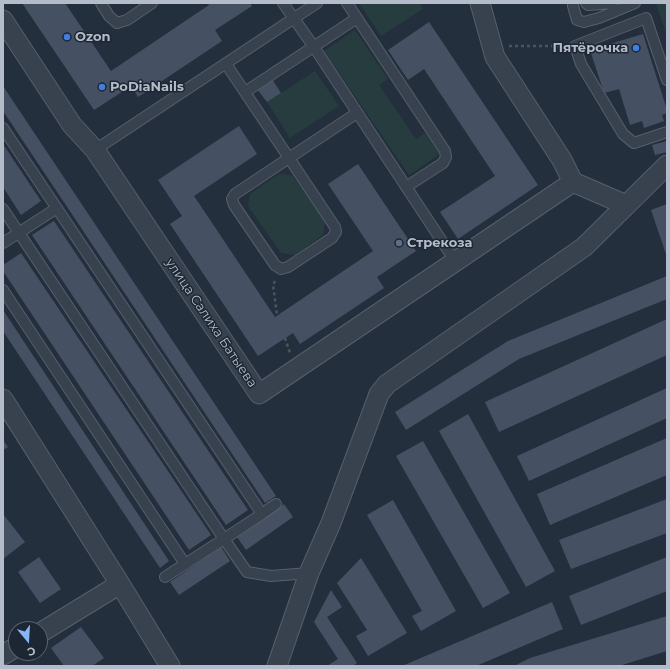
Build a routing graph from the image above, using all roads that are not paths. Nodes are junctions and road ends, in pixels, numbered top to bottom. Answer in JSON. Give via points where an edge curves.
{"nodes":[{"id":1,"x":101,"y":3,"type":"edge"},
{"id":2,"x":152,"y":3,"type":"edge"},
{"id":3,"x":283,"y":3,"type":"edge"},
{"id":4,"x":317,"y":3,"type":"edge"},
{"id":5,"x":347,"y":3,"type":"edge"},
{"id":6,"x":480,"y":3,"type":"edge"},
{"id":7,"x":573,"y":3,"type":"edge"},
{"id":8,"x":586,"y":3,"type":"edge"},
{"id":9,"x":612,"y":3,"type":"edge"},
{"id":10,"x":635,"y":3,"type":"edge"},
{"id":11,"x":357,"y":18,"type":"junction"},
{"id":12,"x":293,"y":19,"type":"junction"},
{"id":13,"x":3,"y":20,"type":"edge"},
{"id":14,"x":314,"y":47,"type":"junction"},
{"id":15,"x":226,"y":64,"type":"junction"},
{"id":16,"x":667,"y":80,"type":"edge"},
{"id":17,"x":245,"y":92,"type":"junction"},
{"id":18,"x":357,"y":113,"type":"junction"},
{"id":19,"x":3,"y":128,"type":"edge"},
{"id":20,"x":667,"y":132,"type":"edge"},
{"id":21,"x":95,"y":150,"type":"junction"},
{"id":22,"x":289,"y":158,"type":"junction"},
{"id":23,"x":667,"y":165,"type":"edge"},
{"id":24,"x":573,"y":182,"type":"junction"},
{"id":25,"x":406,"y":187,"type":"junction"},
{"id":26,"x":626,"y":205,"type":"junction"},
{"id":27,"x":57,"y":208,"type":"junction"},
{"id":28,"x":3,"y":209,"type":"edge"},
{"id":29,"x":19,"y":233,"type":"junction"},
{"id":30,"x":3,"y":243,"type":"edge"},
{"id":31,"x":455,"y":261,"type":"junction"},
{"id":32,"x":3,"y":290,"type":"edge"},
{"id":33,"x":4,"y":405,"type":"edge"},
{"id":34,"x":276,"y":504,"type":"dead end"},
{"id":35,"x":262,"y":514,"type":"junction"},
{"id":36,"x":224,"y":539,"type":"junction"},
{"id":37,"x":185,"y":564,"type":"junction"},
{"id":38,"x":309,"y":573,"type":"junction"},
{"id":39,"x":165,"y":577,"type":"dead end"},
{"id":40,"x":120,"y":584,"type":"junction"},
{"id":41,"x":48,"y":628,"type":"edge"},
{"id":42,"x":170,"y":666,"type":"edge"},
{"id":43,"x":277,"y":666,"type":"edge"}],
"edges":[{"from":1,"to":2,"type":"lane","via":[[117,23],[127,20]]},
{"from":3,"to":12,"type":"lane"},
{"from":4,"to":12,"type":"lane"},
{"from":5,"to":11,"type":"lane"},
{"from":6,"to":24,"type":"street","via":[[494,57],[562,160]]},
{"from":7,"to":10,"type":"lane","via":[[577,20],[584,22]]},
{"from":8,"to":9,"type":"lane"},
{"from":11,"to":14,"type":"lane"},
{"from":11,"to":25,"type":"lane","via":[[445,152],[443,163]]},
{"from":12,"to":14,"type":"lane"},
{"from":12,"to":15,"type":"lane"},
{"from":13,"to":21,"type":"street","name":"улица Салиха Батыева","via":[[72,125]]},
{"from":14,"to":17,"type":"lane"},
{"from":14,"to":18,"type":"lane"},
{"from":15,"to":17,"type":"lane"},
{"from":15,"to":21,"type":"lane"},
{"from":16,"to":20,"type":"lane","via":[[646,18],[576,46],[581,64],[622,134],[634,144]]},
{"from":17,"to":22,"type":"lane"},
{"from":18,"to":22,"type":"lane"},
{"from":18,"to":25,"type":"lane"},
{"from":19,"to":27,"type":"lane"},
{"from":21,"to":31,"type":"street","name":"улица Салиха Батыева","via":[[259,394]]},
{"from":22,"to":22,"type":"lane","via":[[235,194],[232,199],[275,265],[281,269],[288,268],[332,238],[336,232]]},
{"from":23,"to":26,"type":"street"},
{"from":24,"to":26,"type":"street"},
{"from":24,"to":31,"type":"street","name":"улица Салиха Батыева"},
{"from":25,"to":31,"type":"lane"},
{"from":26,"to":38,"type":"street","via":[[584,247],[388,384],[379,394],[331,523]]},
{"from":27,"to":29,"type":"lane"},
{"from":27,"to":35,"type":"lane"},
{"from":28,"to":29,"type":"lane"},
{"from":29,"to":30,"type":"lane"},
{"from":29,"to":36,"type":"lane"},
{"from":32,"to":37,"type":"lane"},
{"from":33,"to":40,"type":"street"},
{"from":34,"to":35,"type":"lane"},
{"from":35,"to":36,"type":"lane"},
{"from":36,"to":37,"type":"lane"},
{"from":36,"to":38,"type":"lane","via":[[247,572],[271,576]]},
{"from":37,"to":39,"type":"lane"},
{"from":38,"to":43,"type":"street"},
{"from":40,"to":41,"type":"street"},
{"from":40,"to":42,"type":"street"}]}
